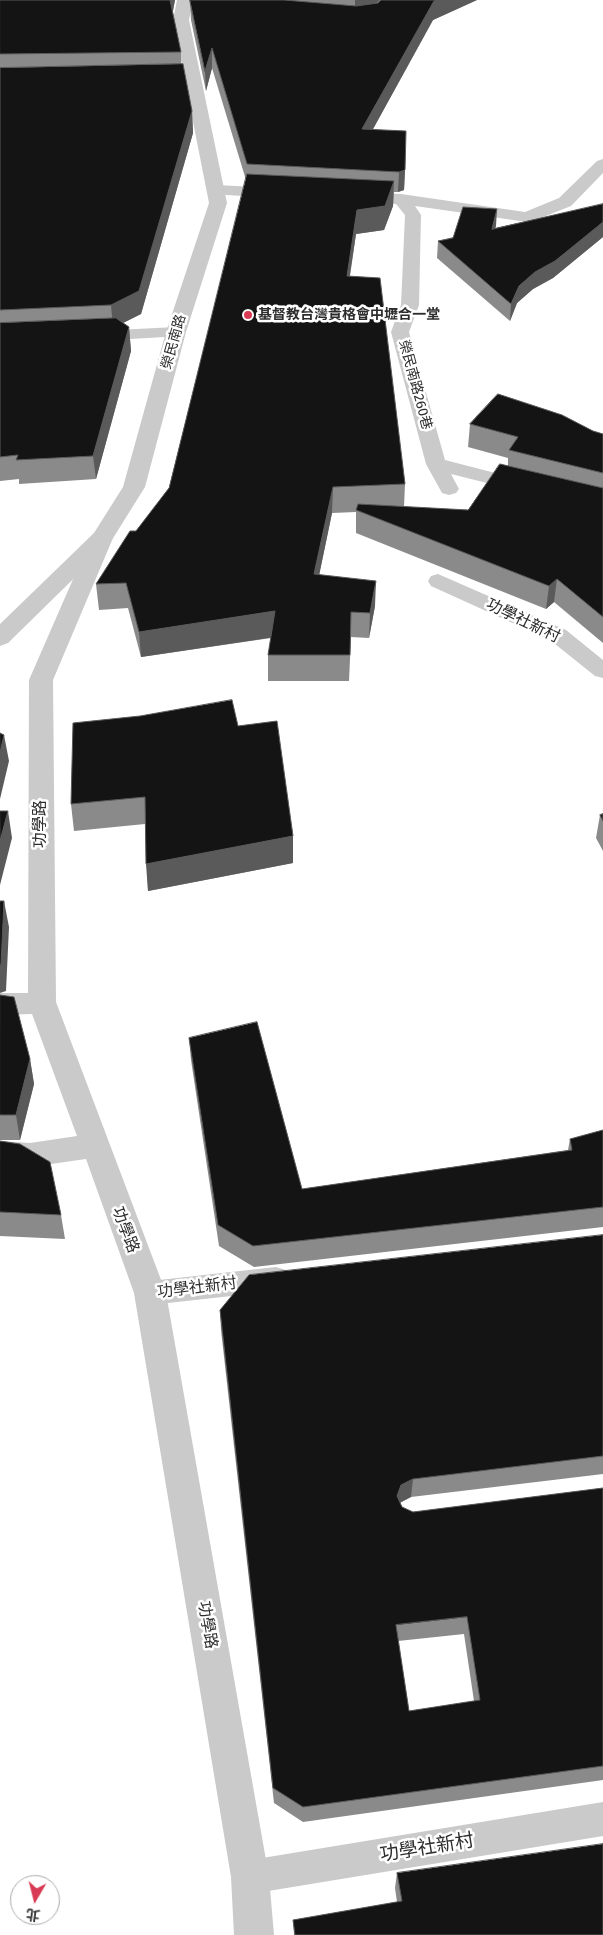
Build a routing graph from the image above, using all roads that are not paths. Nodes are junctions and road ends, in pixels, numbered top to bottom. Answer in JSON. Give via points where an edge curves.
{"nodes":[{"id":1,"x":191,"y":4,"type":"edge"},
{"id":2,"x":603,"y":164,"type":"edge"},
{"id":3,"x":215,"y":190,"type":"junction"},
{"id":4,"x":294,"y":194,"type":"edge"},
{"id":5,"x":342,"y":196,"type":"edge"},
{"id":6,"x":401,"y":199,"type":"junction"},
{"id":7,"x":176,"y":332,"type":"junction"},
{"id":8,"x":78,"y":336,"type":"edge"},
{"id":9,"x":436,"y":464,"type":"junction"},
{"id":10,"x":449,"y":489,"type":"dead end"},
{"id":11,"x":538,"y":489,"type":"edge"},
{"id":12,"x":102,"y":538,"type":"junction"},
{"id":13,"x":438,"y":581,"type":"dead end"},
{"id":14,"x":0,"y":638,"type":"edge"},
{"id":15,"x":603,"y":671,"type":"edge"},
{"id":16,"x":42,"y":1002,"type":"junction"},
{"id":17,"x":0,"y":1004,"type":"edge"},
{"id":18,"x":94,"y":1146,"type":"junction"},
{"id":19,"x":0,"y":1153,"type":"edge"},
{"id":20,"x":297,"y":1276,"type":"edge"},
{"id":21,"x":150,"y":1293,"type":"junction"},
{"id":22,"x":603,"y":1819,"type":"edge"},
{"id":23,"x":250,"y":1878,"type":"junction"},
{"id":24,"x":254,"y":1935,"type":"edge"}],
"edges":[{"from":1,"to":3,"type":"street","name":"榮民南路","via":[[181,20],[184,81]]},
{"from":2,"to":6,"type":"lane","via":[[565,202],[527,216]]},
{"from":3,"to":4,"type":"lane"},
{"from":3,"to":7,"type":"street","name":"榮民南路","via":[[218,203]]},
{"from":5,"to":6,"type":"lane"},
{"from":6,"to":9,"type":"lane","name":"榮民南路260巷","via":[[413,215],[410,305],[400,332]]},
{"from":7,"to":8,"type":"lane"},
{"from":7,"to":12,"type":"street","name":"榮民南路","via":[[134,487]]},
{"from":9,"to":10,"type":"lane","name":"榮民南路260巷"},
{"from":9,"to":11,"type":"lane"},
{"from":12,"to":14,"type":"street","name":"榮民南路"},
{"from":12,"to":16,"type":"street","name":"功學路","via":[[41,680]]},
{"from":13,"to":15,"type":"lane","name":"功學社新村","via":[[558,635]]},
{"from":16,"to":17,"type":"street"},
{"from":16,"to":18,"type":"street","name":"功學路"},
{"from":18,"to":19,"type":"street","via":[[30,1155]]},
{"from":18,"to":21,"type":"street","name":"功學路"},
{"from":20,"to":21,"type":"lane","name":"功學社新村"},
{"from":21,"to":23,"type":"street","name":"功學路"},
{"from":22,"to":23,"type":"lane","name":"功學社新村"},
{"from":23,"to":24,"type":"street","name":"功學路"}]}
